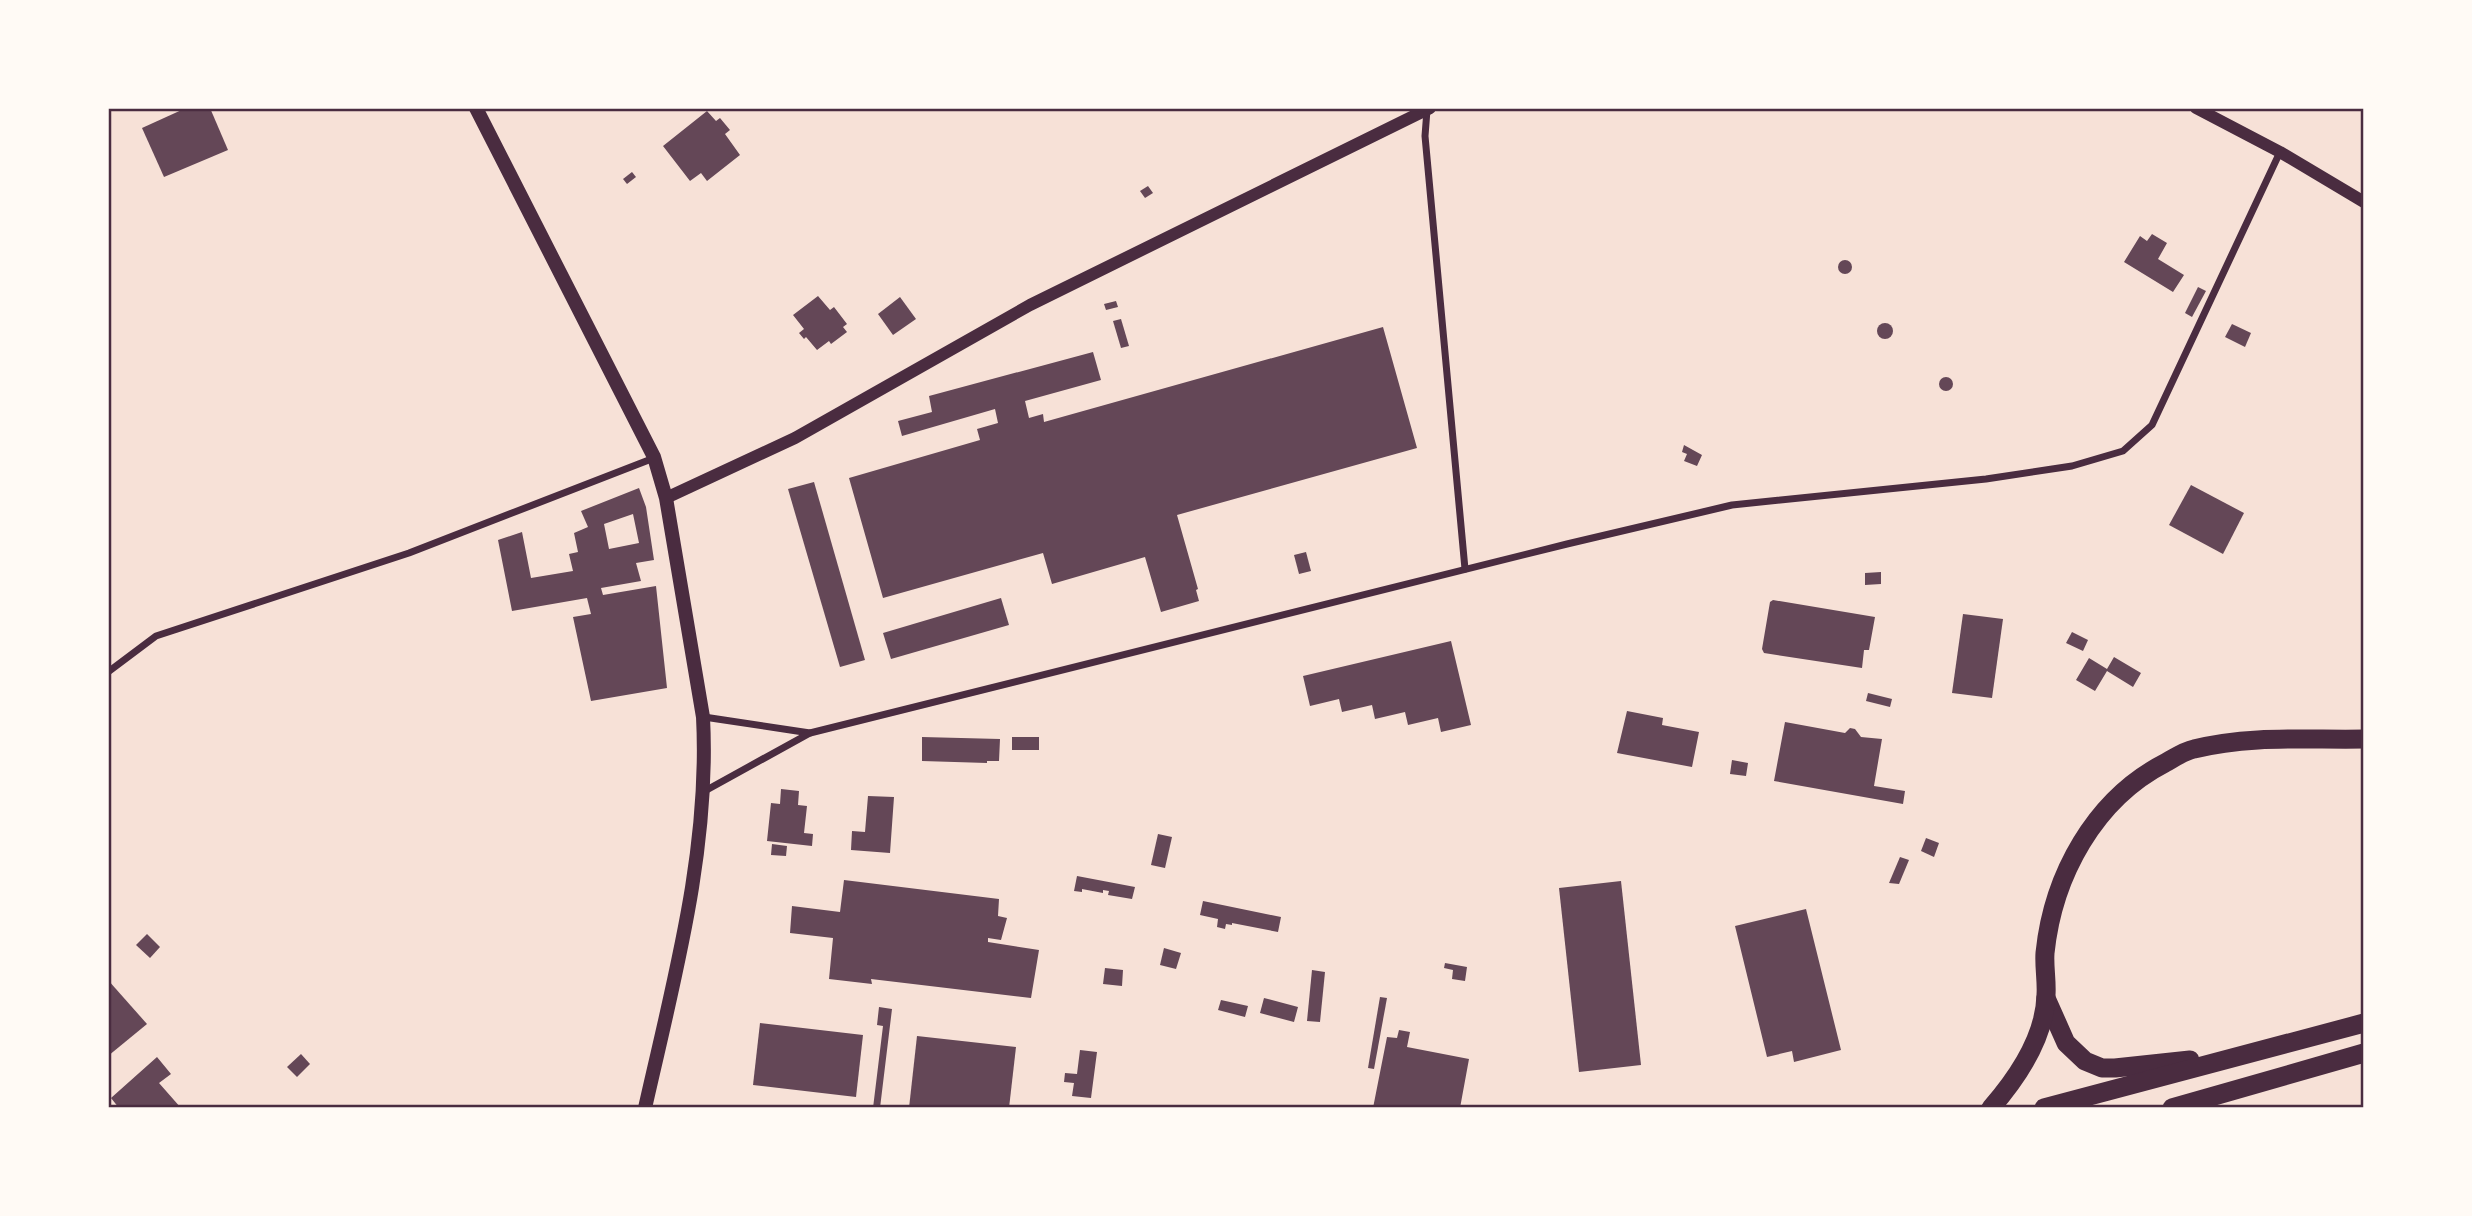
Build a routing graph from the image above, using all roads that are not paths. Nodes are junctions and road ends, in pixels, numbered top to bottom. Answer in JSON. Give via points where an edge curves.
{"nodes":[{"id":1,"x":476,"y":108,"type":"edge"},
{"id":2,"x":2196,"y":108,"type":"edge"},
{"id":3,"x":1429,"y":109,"type":"edge"},
{"id":4,"x":2280,"y":152,"type":"junction"},
{"id":5,"x":2364,"y":202,"type":"edge"},
{"id":6,"x":654,"y":457,"type":"junction"},
{"id":7,"x":666,"y":498,"type":"junction"},
{"id":8,"x":1465,"y":569,"type":"junction"},
{"id":9,"x":108,"y":672,"type":"edge"},
{"id":10,"x":704,"y":717,"type":"junction"},
{"id":11,"x":810,"y":733,"type":"junction"},
{"id":12,"x":2363,"y":740,"type":"edge"},
{"id":13,"x":703,"y":792,"type":"junction"},
{"id":14,"x":2046,"y":998,"type":"junction"},
{"id":15,"x":2364,"y":1023,"type":"edge"},
{"id":16,"x":2364,"y":1053,"type":"edge"},
{"id":17,"x":2204,"y":1066,"type":"junction"},
{"id":18,"x":2233,"y":1092,"type":"junction"},
{"id":19,"x":645,"y":1108,"type":"edge"},
{"id":20,"x":1991,"y":1108,"type":"edge"},
{"id":21,"x":2044,"y":1108,"type":"edge"},
{"id":22,"x":2172,"y":1108,"type":"edge"},
{"id":23,"x":2211,"y":1108,"type":"edge"}],
"edges":[{"from":1,"to":6,"type":"main road"},
{"from":2,"to":4,"type":"street"},
{"from":3,"to":7,"type":"street","via":[[1030,305],[795,438]]},
{"from":3,"to":8,"type":"street","via":[[1425,136]]},
{"from":4,"to":5,"type":"street"},
{"from":4,"to":8,"type":"street","via":[[2152,425],[2123,451],[2072,466],[1986,480],[1732,505]]},
{"from":6,"to":7,"type":"main road"},
{"from":6,"to":9,"type":"street","via":[[409,553],[156,636]]},
{"from":7,"to":10,"type":"main road"},
{"from":8,"to":11,"type":"street"},
{"from":10,"to":11,"type":"street"},
{"from":10,"to":13,"type":"main road"},
{"from":11,"to":13,"type":"street"},
{"from":12,"to":14,"type":"highway","via":[[2245,740],[2190,750],[2142,775],[2104,810],[2065,873],[2045,955]]},
{"from":13,"to":19,"type":"main road","via":[[692,897]]},
{"from":14,"to":17,"type":"highway","via":[[2066,1042],[2085,1061],[2115,1068],[2187,1059]]},
{"from":14,"to":20,"type":"highway","via":[[2036,1042]]},
{"from":15,"to":17,"type":"highway"},
{"from":16,"to":18,"type":"highway"},
{"from":17,"to":21,"type":"highway"},
{"from":18,"to":22,"type":"highway"},
{"from":18,"to":23,"type":"highway"}]}
